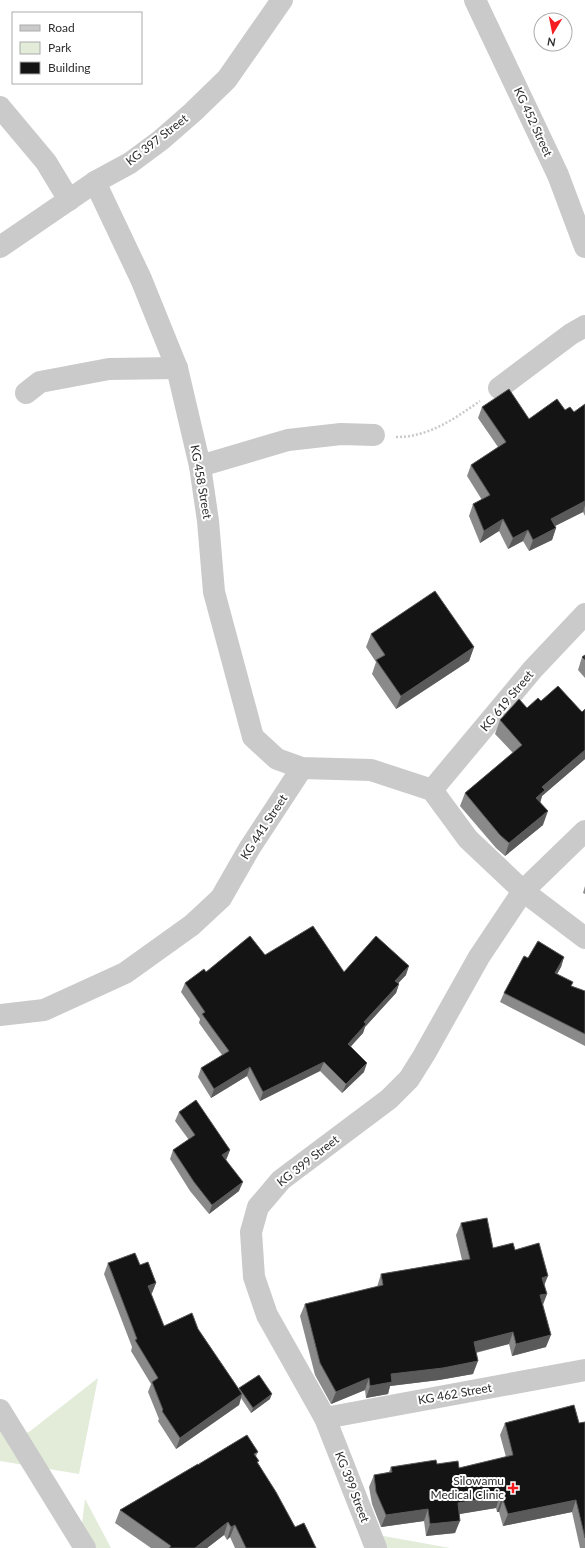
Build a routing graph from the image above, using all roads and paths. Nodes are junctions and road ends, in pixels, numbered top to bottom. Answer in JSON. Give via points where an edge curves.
{"nodes":[{"id":1,"x":282,"y":0,"type":"edge"},
{"id":2,"x":475,"y":0,"type":"edge"},
{"id":3,"x":0,"y":107,"type":"edge"},
{"id":4,"x":95,"y":182,"type":"junction"},
{"id":5,"x":69,"y":200,"type":"junction"},
{"id":6,"x":0,"y":247,"type":"edge"},
{"id":7,"x":585,"y":247,"type":"edge"},
{"id":8,"x":585,"y":326,"type":"edge"},
{"id":9,"x":177,"y":368,"type":"junction"},
{"id":10,"x":499,"y":388,"type":"joint"},
{"id":11,"x":26,"y":393,"type":"dead end"},
{"id":12,"x":374,"y":435,"type":"joint"},
{"id":13,"x":200,"y":466,"type":"junction"},
{"id":14,"x":585,"y":614,"type":"edge"},
{"id":15,"x":302,"y":768,"type":"junction"},
{"id":16,"x":432,"y":790,"type":"junction"},
{"id":17,"x":585,"y":831,"type":"edge"},
{"id":18,"x":523,"y":891,"type":"junction"},
{"id":19,"x":585,"y":938,"type":"edge"},
{"id":20,"x":0,"y":1016,"type":"edge"},
{"id":21,"x":585,"y":1370,"type":"edge"},
{"id":22,"x":0,"y":1410,"type":"edge"},
{"id":23,"x":325,"y":1418,"type":"junction"},
{"id":24,"x":85,"y":1548,"type":"edge"},
{"id":25,"x":376,"y":1548,"type":"edge"}],
"edges":[{"from":1,"to":4,"type":"street","name":"KG 397 Street","via":[[227,79],[161,140],[130,163]]},
{"from":2,"to":7,"type":"street","name":"KG 452 Street","via":[[558,175]]},
{"from":3,"to":5,"type":"street","via":[[46,162]]},
{"from":4,"to":5,"type":"street","name":"KG 397 Street"},
{"from":4,"to":9,"type":"street","name":"KG 458 Street","via":[[141,279]]},
{"from":5,"to":6,"type":"street","name":"KG 397 Street"},
{"from":8,"to":10,"type":"street"},
{"from":9,"to":11,"type":"street","via":[[109,369],[40,382]]},
{"from":9,"to":13,"type":"street","name":"KG 458 Street"},
{"from":10,"to":12,"type":"path","via":[[448,423],[425,433],[398,438]]},
{"from":12,"to":13,"type":"street","via":[[341,434],[288,440]]},
{"from":13,"to":15,"type":"street","name":"KG 458 Street","via":[[214,592],[253,737],[277,759]]},
{"from":14,"to":16,"type":"street","name":"KG 619 Street","via":[[533,669]]},
{"from":15,"to":16,"type":"street","via":[[371,770]]},
{"from":15,"to":20,"type":"street","name":"KG 441 Street","via":[[249,849],[221,898],[192,924],[124,973],[44,1010]]},
{"from":16,"to":18,"type":"street","via":[[468,839]]},
{"from":17,"to":18,"type":"street","name":"KG 399 Street"},
{"from":18,"to":19,"type":"street"},
{"from":18,"to":23,"type":"street","name":"KG 399 Street","via":[[479,957],[410,1079],[389,1099],[281,1180],[258,1207],[251,1232],[254,1277],[267,1315]]},
{"from":21,"to":23,"type":"street","name":"KG 462 Street"},
{"from":22,"to":24,"type":"street"},
{"from":23,"to":25,"type":"street","name":"KG 399 Street"}]}
